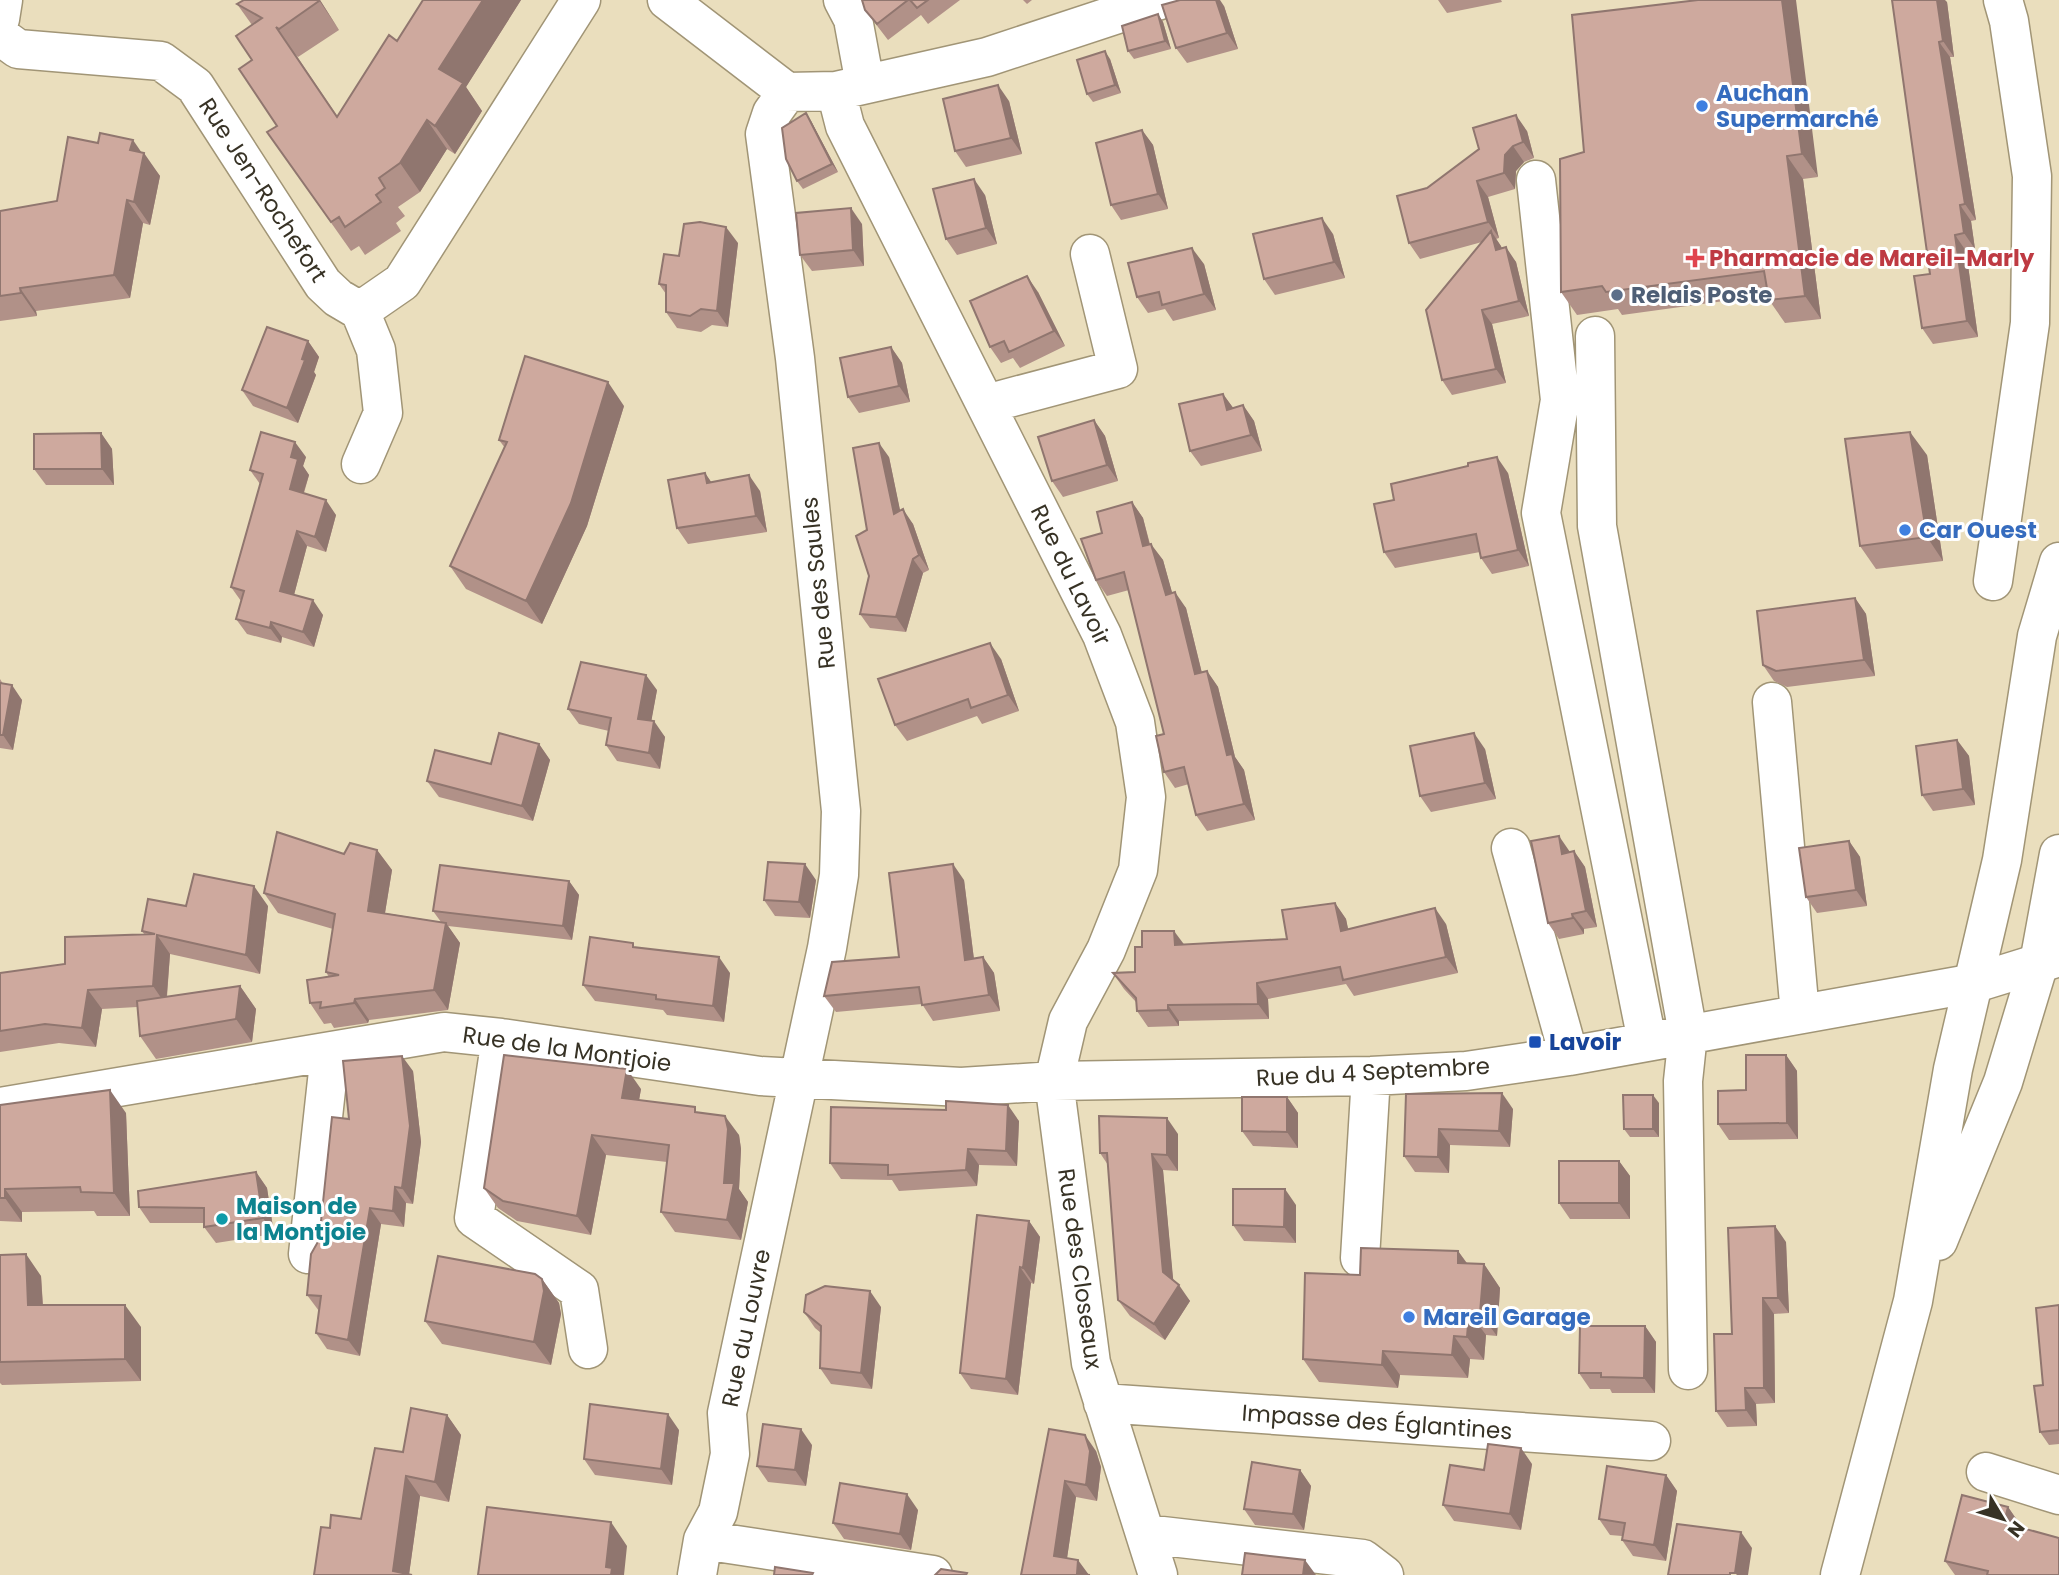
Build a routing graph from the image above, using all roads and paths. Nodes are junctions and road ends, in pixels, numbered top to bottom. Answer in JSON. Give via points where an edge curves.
{"nodes":[{"id":1,"x":3,"y":0,"type":"edge"},
{"id":2,"x":581,"y":0,"type":"edge"},
{"id":3,"x":667,"y":0,"type":"edge"},
{"id":4,"x":843,"y":0,"type":"edge"},
{"id":5,"x":1160,"y":0,"type":"edge"},
{"id":6,"x":2003,"y":0,"type":"edge"},
{"id":7,"x":0,"y":19,"type":"edge"},
{"id":8,"x":0,"y":36,"type":"edge"},
{"id":9,"x":851,"y":88,"type":"junction"},
{"id":10,"x":787,"y":92,"type":"junction"},
{"id":11,"x":1536,"y":180,"type":"dead end"},
{"id":12,"x":1090,"y":254,"type":"dead end"},
{"id":13,"x":360,"y":311,"type":"junction"},
{"id":14,"x":1595,"y":336,"type":"dead end"},
{"id":15,"x":986,"y":404,"type":"junction"},
{"id":16,"x":361,"y":464,"type":"dead end"},
{"id":17,"x":2059,"y":562,"type":"edge"},
{"id":18,"x":1993,"y":581,"type":"dead end"},
{"id":19,"x":1772,"y":702,"type":"dead end"},
{"id":20,"x":1511,"y":848,"type":"dead end"},
{"id":21,"x":2059,"y":854,"type":"edge"},
{"id":22,"x":2049,"y":960,"type":"edge"},
{"id":23,"x":1975,"y":983,"type":"junction"},
{"id":24,"x":1800,"y":1014,"type":"junction"},
{"id":25,"x":1688,"y":1034,"type":"junction"},
{"id":26,"x":501,"y":1038,"type":"junction"},
{"id":27,"x":1647,"y":1041,"type":"junction"},
{"id":28,"x":330,"y":1053,"type":"junction"},
{"id":29,"x":1569,"y":1056,"type":"junction"},
{"id":30,"x":1371,"y":1076,"type":"junction"},
{"id":31,"x":800,"y":1079,"type":"junction"},
{"id":32,"x":1054,"y":1081,"type":"junction"},
{"id":33,"x":0,"y":1107,"type":"edge"},
{"id":34,"x":308,"y":1254,"type":"edge"},
{"id":35,"x":1360,"y":1258,"type":"edge"},
{"id":36,"x":1913,"y":1301,"type":"junction"},
{"id":37,"x":588,"y":1349,"type":"dead end"},
{"id":38,"x":1688,"y":1370,"type":"dead end"},
{"id":39,"x":1103,"y":1403,"type":"junction"},
{"id":40,"x":1651,"y":1441,"type":"dead end"},
{"id":41,"x":1986,"y":1472,"type":"dead end"},
{"id":42,"x":2059,"y":1495,"type":"edge"},
{"id":43,"x":1145,"y":1534,"type":"junction"},
{"id":44,"x":700,"y":1558,"type":"edge"},
{"id":45,"x":933,"y":1575,"type":"edge"},
{"id":46,"x":1158,"y":1575,"type":"edge"},
{"id":47,"x":1384,"y":1575,"type":"edge"},
{"id":48,"x":1840,"y":1575,"type":"edge"}],
"edges":[{"from":1,"to":7,"type":"street"},
{"from":2,"to":13,"type":"street","via":[[402,282]]},
{"from":3,"to":10,"type":"street"},
{"from":4,"to":9,"type":"street","name":"Rue du Lavoir","via":[[853,19]]},
{"from":5,"to":9,"type":"street","via":[[987,57]]},
{"from":6,"to":18,"type":"street","via":[[2032,176],[2030,323]]},
{"from":8,"to":13,"type":"street","name":"Rue Jen-Rochefort","via":[[18,49],[161,61],[195,86],[323,284]]},
{"from":9,"to":10,"type":"street"},
{"from":9,"to":15,"type":"street","name":"Rue du Lavoir","via":[[845,126]]},
{"from":10,"to":31,"type":"street","name":"Rue des Saules","via":[[772,113],[765,134],[795,358],[841,811],[839,875]]},
{"from":11,"to":27,"type":"street","via":[[1560,400],[1541,513]]},
{"from":12,"to":15,"type":"street","via":[[1118,369]]},
{"from":13,"to":16,"type":"street","via":[[376,350],[383,413]]},
{"from":14,"to":25,"type":"street","via":[[1597,526]]},
{"from":15,"to":32,"type":"street","name":"Rue du Lavoir","via":[[1102,635],[1135,722],[1146,797],[1138,870],[1106,950],[1068,1021]]},
{"from":17,"to":23,"type":"street","via":[[2037,636],[2002,860]]},
{"from":19,"to":24,"type":"street"},
{"from":20,"to":29,"type":"street"},
{"from":21,"to":22,"type":"street"},
{"from":22,"to":23,"type":"street","name":"Rue du 4 Septembre"},
{"from":22,"to":36,"type":"street","via":[[1996,1103]]},
{"from":23,"to":24,"type":"street","name":"Rue du 4 Septembre"},
{"from":23,"to":36,"type":"street","via":[[1953,1069]]},
{"from":24,"to":25,"type":"street","name":"Rue du 4 Septembre"},
{"from":25,"to":27,"type":"street","name":"Rue du 4 Septembre"},
{"from":25,"to":38,"type":"street","via":[[1683,1081]]},
{"from":26,"to":28,"type":"street","name":"Rue de la Montjoie","via":[[444,1032]]},
{"from":26,"to":31,"type":"street","name":"Rue de la Montjoie"},
{"from":26,"to":37,"type":"street","via":[[474,1218],[579,1290]]},
{"from":27,"to":29,"type":"street","name":"Rue du 4 Septembre"},
{"from":28,"to":33,"type":"street","name":"Rue de la Montjoie"},
{"from":28,"to":34,"type":"street"},
{"from":29,"to":30,"type":"street","name":"Rue du 4 Septembre","via":[[1466,1071]]},
{"from":30,"to":32,"type":"street","name":"Rue du 4 Septembre"},
{"from":30,"to":35,"type":"street"},
{"from":31,"to":32,"type":"street","name":"Rue de la Montjoie","via":[[961,1087]]},
{"from":31,"to":44,"type":"street","name":"Rue du Louvre","via":[[727,1413],[730,1454],[718,1512]]},
{"from":32,"to":39,"type":"street","name":"Rue des Closeaux","via":[[1091,1363]]},
{"from":36,"to":48,"type":"street"},
{"from":39,"to":40,"type":"street","name":"Impasse des Églantines"},
{"from":39,"to":43,"type":"street","name":"Rue des Closeaux"},
{"from":41,"to":42,"type":"street"},
{"from":43,"to":46,"type":"street","name":"Rue des Closeaux"},
{"from":43,"to":47,"type":"street","via":[[1363,1559]]},
{"from":44,"to":45,"type":"street"}]}
